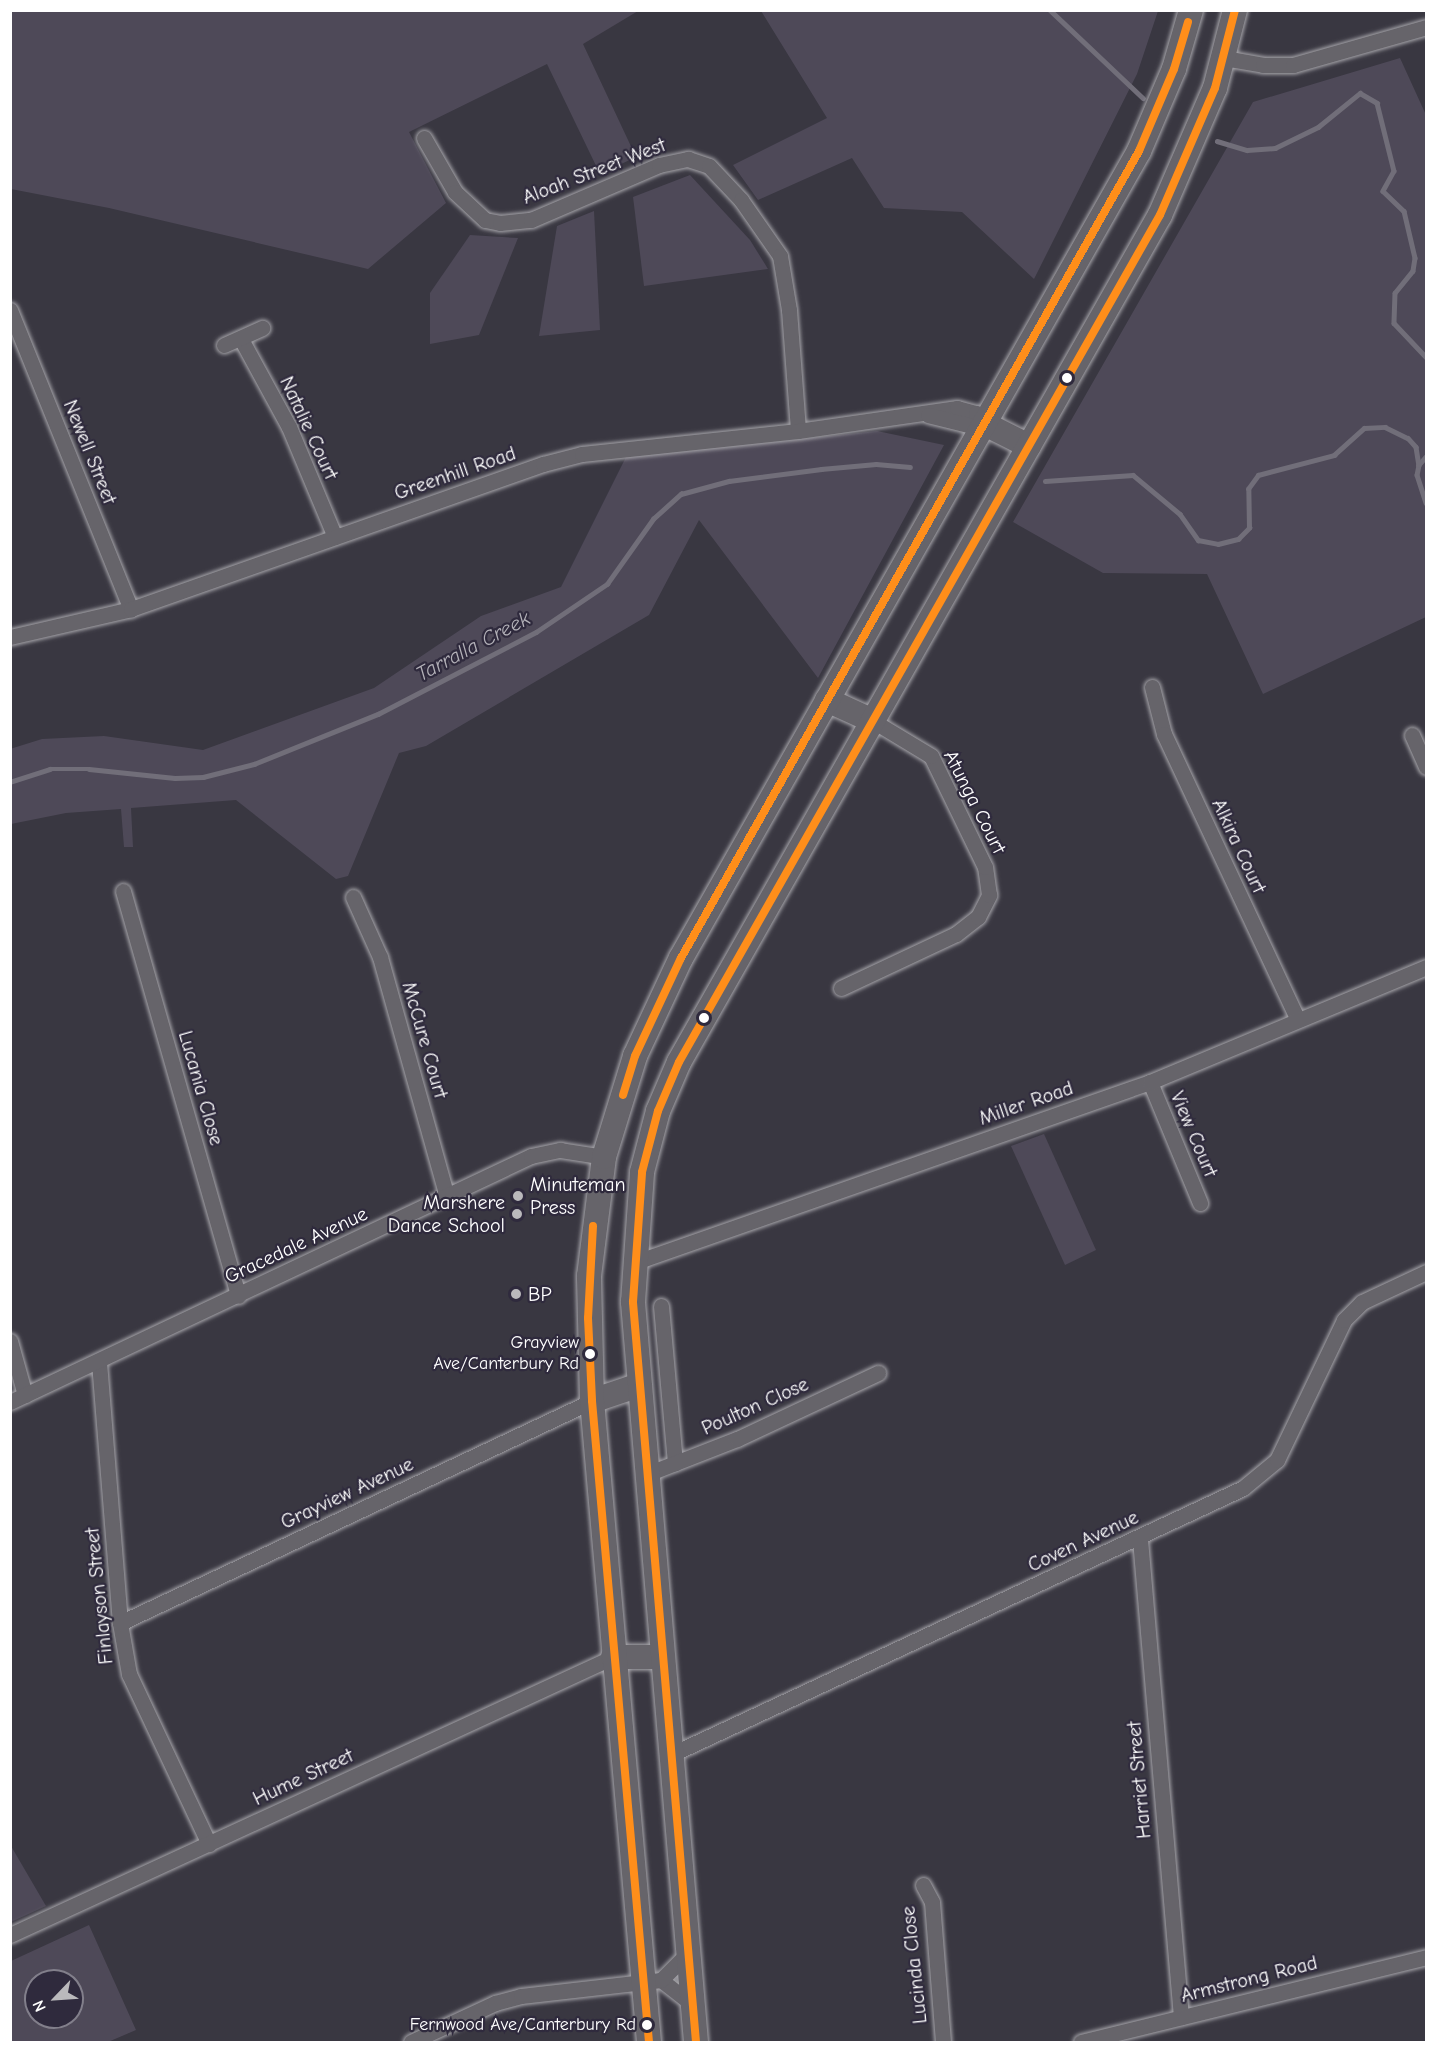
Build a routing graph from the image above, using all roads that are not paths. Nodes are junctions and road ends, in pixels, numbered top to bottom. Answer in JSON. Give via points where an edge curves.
{"nodes":[{"id":1,"x":1191,"y":10,"type":"edge"},
{"id":2,"x":1235,"y":10,"type":"edge"},
{"id":3,"x":1426,"y":27,"type":"edge"},
{"id":4,"x":1224,"y":58,"type":"junction"},
{"id":5,"x":424,"y":138,"type":"dead end"},
{"id":6,"x":10,"y":310,"type":"edge"},
{"id":7,"x":262,"y":328,"type":"dead end"},
{"id":8,"x":241,"y":339,"type":"junction"},
{"id":9,"x":224,"y":345,"type":"dead end"},
{"id":10,"x":985,"y":424,"type":"junction"},
{"id":11,"x":798,"y":431,"type":"junction"},
{"id":12,"x":1029,"y":446,"type":"junction"},
{"id":13,"x":335,"y":537,"type":"junction"},
{"id":14,"x":131,"y":609,"type":"junction"},
{"id":15,"x":10,"y":638,"type":"edge"},
{"id":16,"x":1152,"y":687,"type":"dead end"},
{"id":17,"x":827,"y":700,"type":"junction"},
{"id":18,"x":873,"y":721,"type":"junction"},
{"id":19,"x":1412,"y":735,"type":"dead end"},
{"id":20,"x":1426,"y":767,"type":"edge"},
{"id":21,"x":123,"y":891,"type":"dead end"},
{"id":22,"x":354,"y":897,"type":"dead end"},
{"id":23,"x":1426,"y":967,"type":"edge"},
{"id":24,"x":841,"y":988,"type":"dead end"},
{"id":25,"x":1297,"y":1018,"type":"junction"},
{"id":26,"x":1150,"y":1082,"type":"junction"},
{"id":27,"x":604,"y":1157,"type":"junction"},
{"id":28,"x":447,"y":1197,"type":"junction"},
{"id":29,"x":1200,"y":1203,"type":"dead end"},
{"id":30,"x":633,"y":1263,"type":"junction"},
{"id":31,"x":1426,"y":1272,"type":"edge"},
{"id":32,"x":238,"y":1296,"type":"junction"},
{"id":33,"x":661,"y":1306,"type":"dead end"},
{"id":34,"x":10,"y":1341,"type":"edge"},
{"id":35,"x":99,"y":1362,"type":"junction"},
{"id":36,"x":878,"y":1373,"type":"dead end"},
{"id":37,"x":639,"y":1384,"type":"junction"},
{"id":38,"x":25,"y":1395,"type":"junction"},
{"id":39,"x":592,"y":1401,"type":"junction"},
{"id":40,"x":10,"y":1402,"type":"edge"},
{"id":41,"x":675,"y":1463,"type":"junction"},
{"id":42,"x":647,"y":1474,"type":"junction"},
{"id":43,"x":1140,"y":1539,"type":"junction"},
{"id":44,"x":120,"y":1623,"type":"junction"},
{"id":45,"x":613,"y":1657,"type":"junction"},
{"id":46,"x":662,"y":1657,"type":"junction"},
{"id":47,"x":670,"y":1755,"type":"junction"},
{"id":48,"x":209,"y":1844,"type":"junction"},
{"id":49,"x":923,"y":1885,"type":"dead end"},
{"id":50,"x":10,"y":1935,"type":"edge"},
{"id":51,"x":688,"y":1953,"type":"junction"},
{"id":52,"x":1426,"y":1957,"type":"edge"},
{"id":53,"x":652,"y":1982,"type":"junction"},
{"id":54,"x":692,"y":2004,"type":"junction"},
{"id":55,"x":1181,"y":2017,"type":"junction"},
{"id":56,"x":411,"y":2043,"type":"edge"},
{"id":57,"x":649,"y":2043,"type":"edge"},
{"id":58,"x":696,"y":2043,"type":"edge"},
{"id":59,"x":943,"y":2043,"type":"edge"},
{"id":60,"x":1081,"y":2043,"type":"edge"}],
"edges":[{"from":1,"to":10,"type":"main road","via":[[1174,69],[1139,151]]},
{"from":2,"to":4,"type":"main road"},
{"from":3,"to":4,"type":"street","via":[[1293,65],[1271,66]]},
{"from":4,"to":12,"type":"main road","via":[[1199,129],[1160,215]]},
{"from":5,"to":11,"type":"street","name":"Aloah Street West","via":[[455,192],[486,220],[500,223],[531,220],[659,165],[687,159],[709,166],[755,219],[780,256],[789,310]]},
{"from":6,"to":14,"type":"street","name":"Newell Street"},
{"from":7,"to":8,"type":"street"},
{"from":8,"to":9,"type":"street"},
{"from":8,"to":13,"type":"street","name":"Natalie Court","via":[[289,427]]},
{"from":10,"to":11,"type":"street","name":"Greenhill Road","via":[[968,409]]},
{"from":10,"to":12,"type":"main road"},
{"from":10,"to":17,"type":"main road"},
{"from":11,"to":13,"type":"street","name":"Greenhill Road","via":[[582,454]]},
{"from":12,"to":18,"type":"main road"},
{"from":13,"to":14,"type":"street","name":"Greenhill Road"},
{"from":14,"to":15,"type":"street","name":"Greenhill Road"},
{"from":16,"to":25,"type":"street","name":"Alkira Court","via":[[1164,735]]},
{"from":17,"to":18,"type":"main road"},
{"from":17,"to":27,"type":"main road","via":[[681,958],[635,1056]]},
{"from":18,"to":24,"type":"street","name":"Atunga Court","via":[[931,756],[985,867],[988,895],[978,917],[956,934]]},
{"from":18,"to":30,"type":"main road","via":[[679,1062],[658,1111],[642,1172]]},
{"from":19,"to":20,"type":"street"},
{"from":21,"to":32,"type":"street","name":"Lucania Close"},
{"from":22,"to":28,"type":"street","name":"McCure Court","via":[[380,957]]},
{"from":23,"to":25,"type":"street","name":"Miller Road"},
{"from":25,"to":26,"type":"street","name":"Miller Road"},
{"from":26,"to":29,"type":"street","name":"View Court"},
{"from":26,"to":30,"type":"street","name":"Miller Road"},
{"from":27,"to":28,"type":"street","name":"Gracedale Avenue","via":[[560,1150],[545,1152]]},
{"from":27,"to":39,"type":"main road","via":[[589,1276]]},
{"from":28,"to":32,"type":"street","name":"Gracedale Avenue"},
{"from":30,"to":37,"type":"main road"},
{"from":31,"to":43,"type":"street","name":"Coven Avenue","via":[[1362,1302],[1344,1320],[1277,1460],[1243,1488]]},
{"from":32,"to":35,"type":"street","name":"Gracedale Avenue"},
{"from":33,"to":41,"type":"street"},
{"from":34,"to":38,"type":"street"},
{"from":35,"to":38,"type":"street","name":"Gracedale Avenue"},
{"from":35,"to":44,"type":"street","name":"Finlayson Street"},
{"from":36,"to":41,"type":"street","name":"Poulton Close"},
{"from":37,"to":39,"type":"main road"},
{"from":37,"to":42,"type":"main road"},
{"from":38,"to":40,"type":"street","name":"Gracedale Avenue"},
{"from":39,"to":44,"type":"street","name":"Grayview Avenue"},
{"from":39,"to":45,"type":"main road"},
{"from":41,"to":42,"type":"street","name":"Poulton Close"},
{"from":42,"to":46,"type":"main road"},
{"from":43,"to":47,"type":"street","name":"Coven Avenue"},
{"from":43,"to":55,"type":"street","name":"Harriet Street"},
{"from":44,"to":48,"type":"street","name":"Finlayson Street","via":[[129,1674]]},
{"from":45,"to":46,"type":"main road"},
{"from":45,"to":48,"type":"street","name":"Hume Street"},
{"from":45,"to":53,"type":"main road"},
{"from":46,"to":47,"type":"main road"},
{"from":47,"to":51,"type":"main road"},
{"from":48,"to":50,"type":"street","name":"Hume Street"},
{"from":49,"to":59,"type":"street","name":"Lucinda Close","via":[[932,1902]]},
{"from":51,"to":53,"type":"street"},
{"from":51,"to":54,"type":"main road"},
{"from":52,"to":55,"type":"street","name":"Armstrong Road"},
{"from":53,"to":54,"type":"street"},
{"from":53,"to":56,"type":"street","via":[[521,1996],[495,2003]]},
{"from":53,"to":57,"type":"main road"},
{"from":54,"to":58,"type":"main road"},
{"from":55,"to":60,"type":"street","name":"Armstrong Road"}]}
